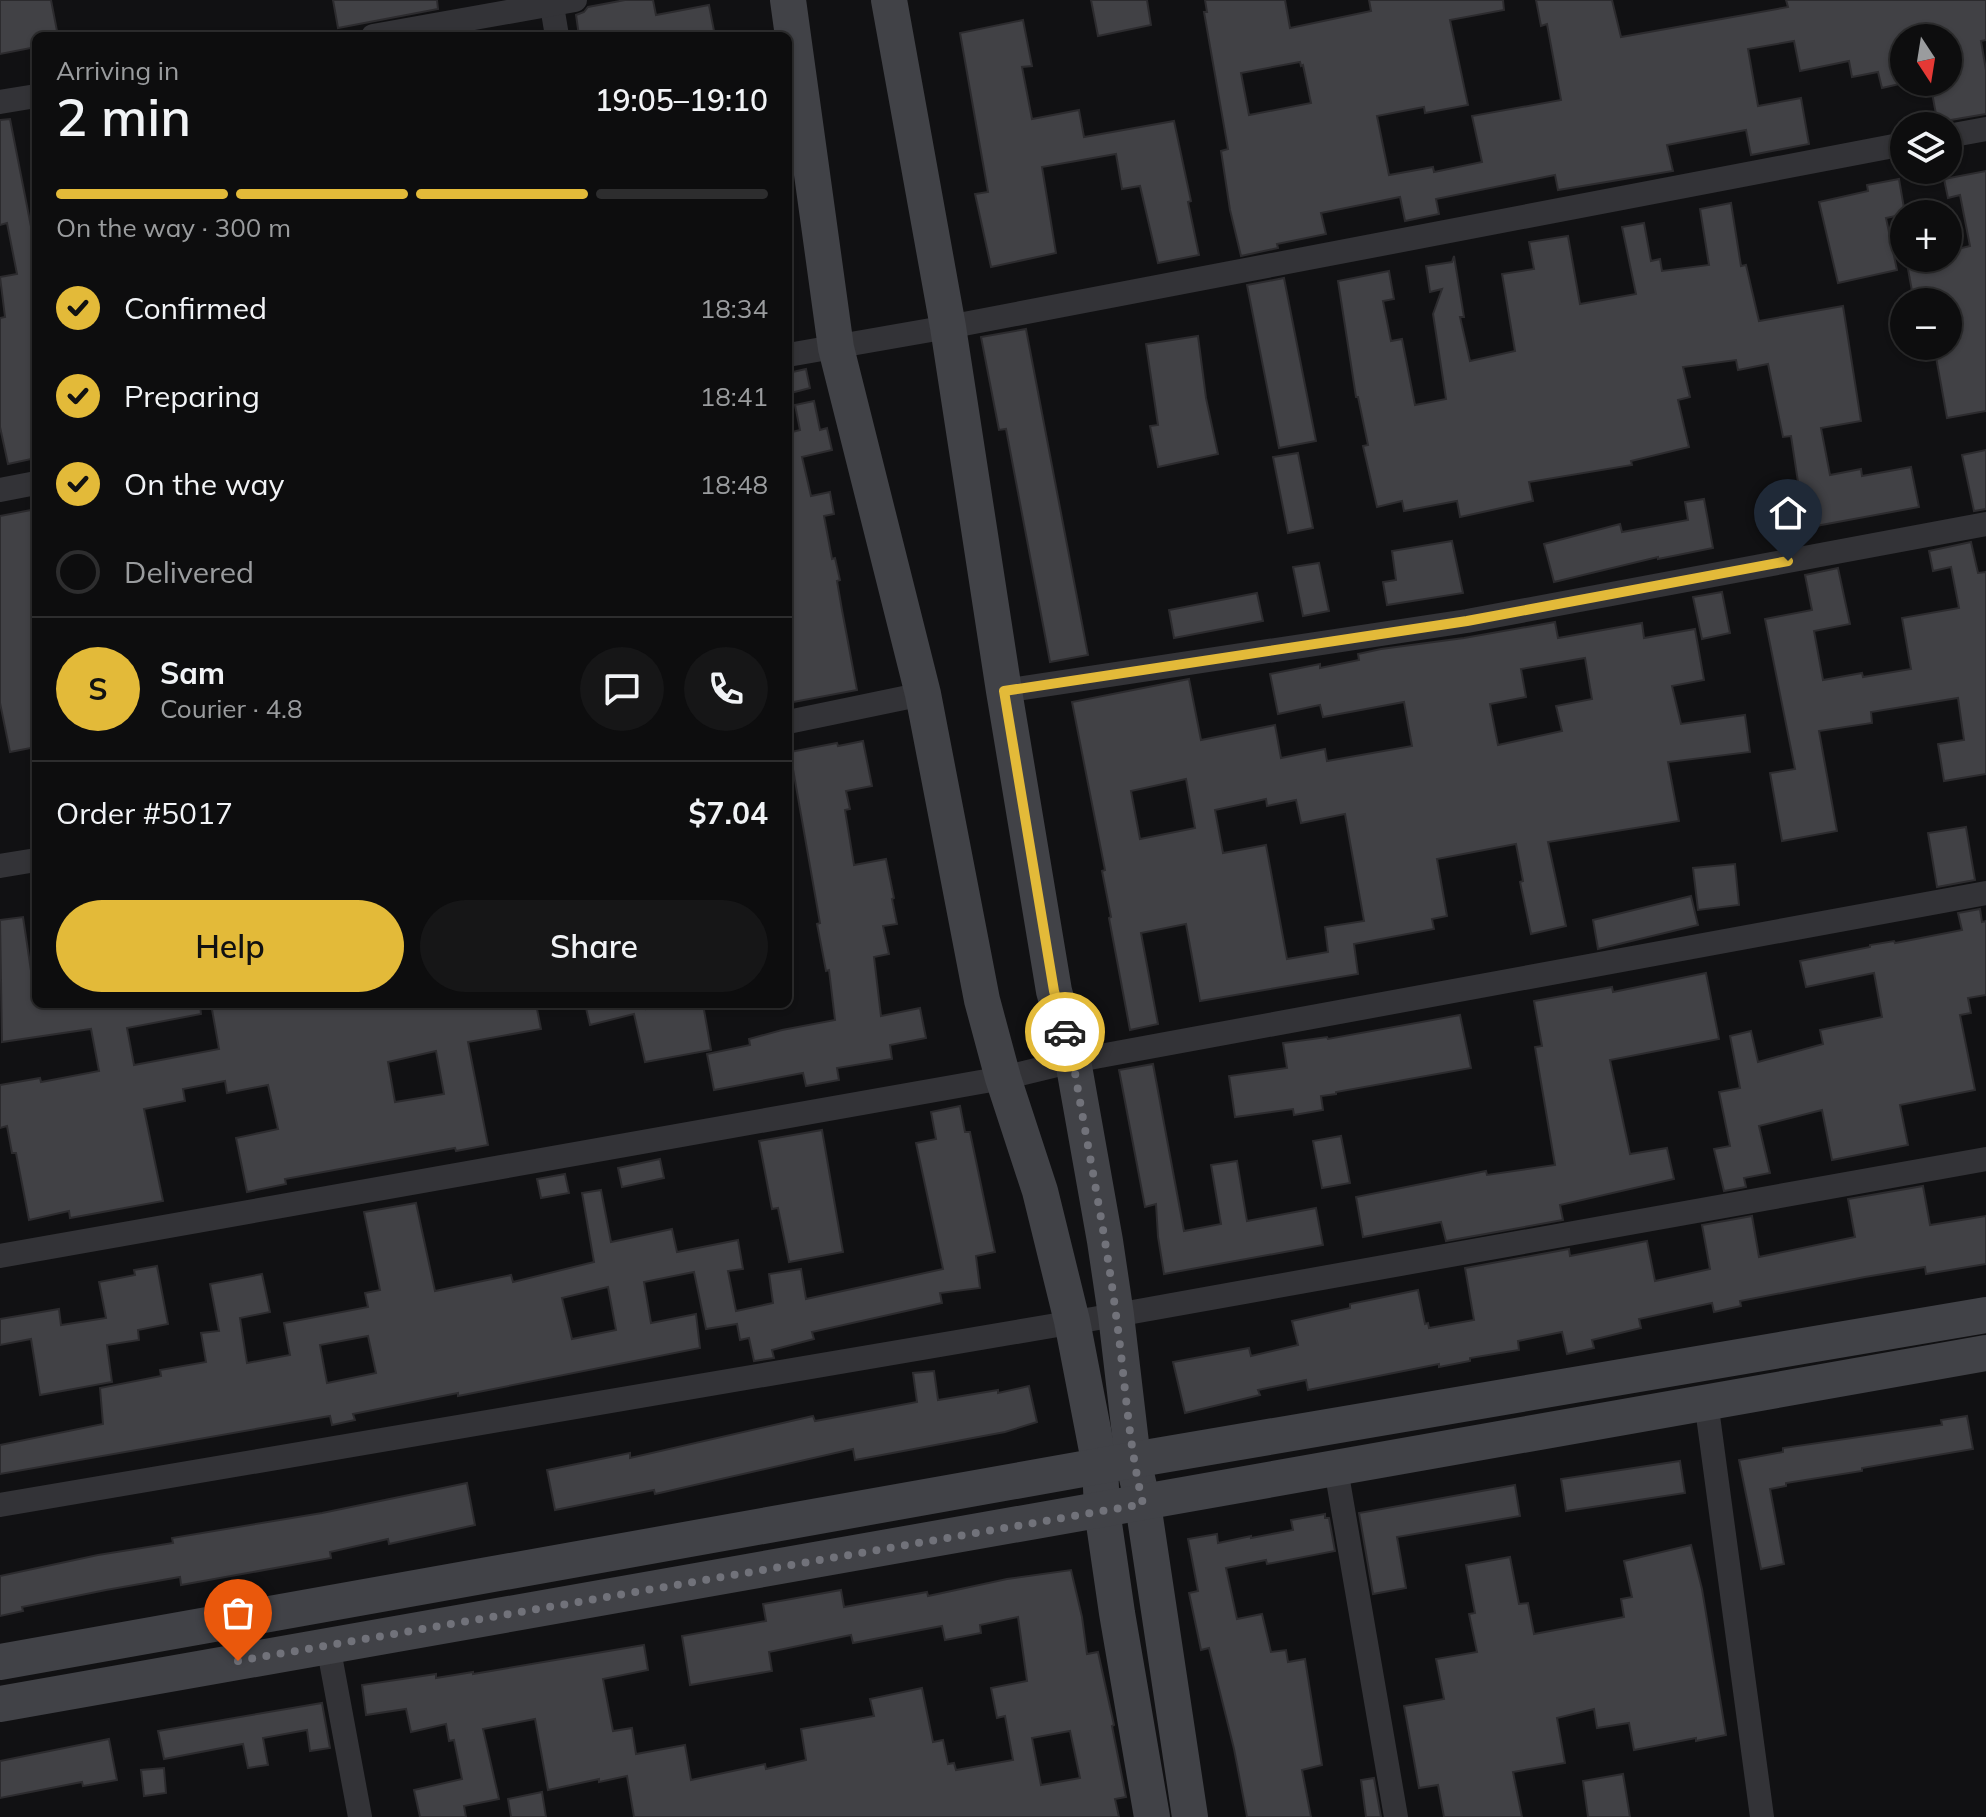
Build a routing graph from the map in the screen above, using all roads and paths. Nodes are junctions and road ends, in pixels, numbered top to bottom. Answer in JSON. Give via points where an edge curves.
{"nodes":[{"id":1,"x":788,"y":0,"type":"edge"},
{"id":2,"x":889,"y":0,"type":"edge"},
{"id":3,"x":559,"y":1,"type":"edge"},
{"id":4,"x":394,"y":32,"type":"edge"},
{"id":5,"x":557,"y":32,"type":"edge"},
{"id":6,"x":32,"y":97,"type":"edge"},
{"id":7,"x":0,"y":102,"type":"edge"},
{"id":8,"x":1986,"y":129,"type":"edge"},
{"id":9,"x":1962,"y":133,"type":"edge"},
{"id":10,"x":1890,"y":147,"type":"edge"},
{"id":11,"x":948,"y":327,"type":"junction"},
{"id":12,"x":836,"y":348,"type":"junction"},
{"id":13,"x":792,"y":354,"type":"edge"},
{"id":14,"x":32,"y":484,"type":"edge"},
{"id":15,"x":0,"y":490,"type":"edge"},
{"id":16,"x":1986,"y":524,"type":"edge"},
{"id":17,"x":1004,"y":691,"type":"junction"},
{"id":18,"x":923,"y":694,"type":"junction"},
{"id":19,"x":792,"y":721,"type":"edge"},
{"id":20,"x":32,"y":861,"type":"edge"},
{"id":21,"x":0,"y":866,"type":"edge"},
{"id":22,"x":1986,"y":893,"type":"edge"},
{"id":23,"x":1073,"y":1061,"type":"junction"},
{"id":24,"x":1003,"y":1078,"type":"junction"},
{"id":25,"x":1986,"y":1159,"type":"edge"},
{"id":26,"x":0,"y":1256,"type":"edge"},
{"id":27,"x":1116,"y":1315,"type":"junction"},
{"id":28,"x":1986,"y":1315,"type":"edge"},
{"id":29,"x":1072,"y":1321,"type":"junction"},
{"id":30,"x":1986,"y":1353,"type":"edge"},
{"id":31,"x":1706,"y":1401,"type":"junction"},
{"id":32,"x":1116,"y":1463,"type":"junction"},
{"id":33,"x":1336,"y":1469,"type":"junction"},
{"id":34,"x":1143,"y":1504,"type":"junction"},
{"id":35,"x":0,"y":1505,"type":"edge"},
{"id":36,"x":1102,"y":1510,"type":"junction"},
{"id":37,"x":328,"y":1645,"type":"junction"},
{"id":38,"x":0,"y":1662,"type":"edge"},
{"id":39,"x":0,"y":1704,"type":"edge"},
{"id":40,"x":360,"y":1817,"type":"edge"},
{"id":41,"x":1152,"y":1817,"type":"edge"},
{"id":42,"x":1190,"y":1817,"type":"edge"},
{"id":43,"x":1396,"y":1817,"type":"edge"},
{"id":44,"x":1762,"y":1817,"type":"edge"}],
"edges":[{"from":1,"to":12,"type":"street"},
{"from":2,"to":11,"type":"street"},
{"from":3,"to":4,"type":"street"},
{"from":3,"to":5,"type":"street"},
{"from":6,"to":7,"type":"street"},
{"from":8,"to":9,"type":"street"},
{"from":10,"to":11,"type":"street"},
{"from":11,"to":12,"type":"street"},
{"from":11,"to":17,"type":"street"},
{"from":12,"to":13,"type":"street"},
{"from":12,"to":18,"type":"street"},
{"from":14,"to":15,"type":"street"},
{"from":16,"to":17,"type":"street","via":[[1467,621]]},
{"from":17,"to":23,"type":"street","via":[[1054,991]]},
{"from":18,"to":19,"type":"street"},
{"from":18,"to":24,"type":"street","via":[[982,1000]]},
{"from":20,"to":21,"type":"street"},
{"from":22,"to":23,"type":"street"},
{"from":23,"to":24,"type":"street"},
{"from":23,"to":27,"type":"street"},
{"from":24,"to":26,"type":"street"},
{"from":24,"to":29,"type":"street","via":[[1040,1191]]},
{"from":25,"to":27,"type":"street"},
{"from":27,"to":29,"type":"street"},
{"from":27,"to":32,"type":"street"},
{"from":28,"to":32,"type":"street"},
{"from":29,"to":32,"type":"street"},
{"from":29,"to":35,"type":"street"},
{"from":30,"to":31,"type":"street"},
{"from":31,"to":33,"type":"street"},
{"from":31,"to":44,"type":"street"},
{"from":32,"to":34,"type":"street"},
{"from":32,"to":36,"type":"street"},
{"from":32,"to":38,"type":"street"},
{"from":33,"to":34,"type":"street"},
{"from":33,"to":43,"type":"street"},
{"from":34,"to":36,"type":"street"},
{"from":34,"to":42,"type":"street"},
{"from":36,"to":37,"type":"street"},
{"from":36,"to":41,"type":"street"},
{"from":37,"to":39,"type":"street"},
{"from":37,"to":40,"type":"street"}]}
